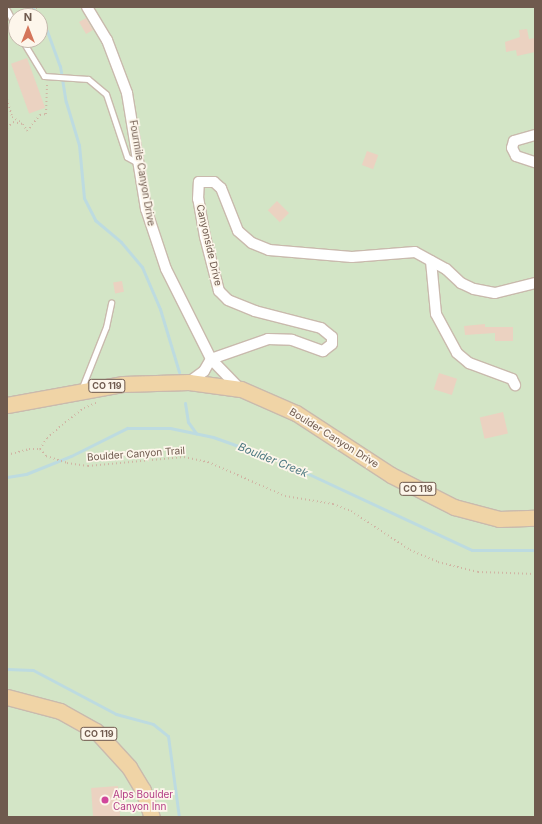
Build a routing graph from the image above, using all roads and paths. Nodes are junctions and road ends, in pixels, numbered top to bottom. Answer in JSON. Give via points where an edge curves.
{"nodes":[{"id":1,"x":87,"y":7,"type":"edge"},
{"id":2,"x":27,"y":48,"type":"edge"},
{"id":3,"x":48,"y":77,"type":"junction"},
{"id":4,"x":7,"y":99,"type":"edge"},
{"id":5,"x":24,"y":124,"type":"junction"},
{"id":6,"x":7,"y":128,"type":"edge"},
{"id":7,"x":535,"y":135,"type":"edge"},
{"id":8,"x":535,"y":162,"type":"edge"},
{"id":9,"x":139,"y":163,"type":"junction"},
{"id":10,"x":431,"y":261,"type":"junction"},
{"id":11,"x":535,"y":283,"type":"edge"},
{"id":12,"x":111,"y":303,"type":"dead end"},
{"id":13,"x":211,"y":359,"type":"junction"},
{"id":14,"x":189,"y":382,"type":"junction"},
{"id":15,"x":515,"y":386,"type":"dead end"},
{"id":16,"x":241,"y":389,"type":"junction"},
{"id":17,"x":81,"y":391,"type":"junction"},
{"id":18,"x":7,"y":405,"type":"edge"},
{"id":19,"x":89,"y":406,"type":"dead end"},
{"id":20,"x":40,"y":449,"type":"junction"},
{"id":21,"x":7,"y":455,"type":"edge"},
{"id":22,"x":535,"y":518,"type":"edge"},
{"id":23,"x":535,"y":574,"type":"edge"},
{"id":24,"x":7,"y":697,"type":"edge"},
{"id":25,"x":152,"y":817,"type":"edge"}],
"edges":[{"from":1,"to":9,"type":"street","name":"Fourmile Canyon Drive","via":[[107,40],[127,93]]},
{"from":2,"to":3,"type":"lane","via":[[41,73]]},
{"from":3,"to":5,"type":"path","via":[[46,114],[40,115],[27,131]]},
{"from":3,"to":9,"type":"lane","via":[[93,82],[106,94],[127,157]]},
{"from":4,"to":5,"type":"path","via":[[12,117]]},
{"from":5,"to":6,"type":"path","via":[[13,122]]},
{"from":7,"to":8,"type":"street","via":[[514,141],[512,148],[516,156]]},
{"from":9,"to":13,"type":"street","name":"Fourmile Canyon Drive","via":[[146,209],[156,243],[177,294]]},
{"from":10,"to":11,"type":"street","name":"Canyonside Drive","via":[[446,269],[461,283],[487,292]]},
{"from":10,"to":13,"type":"street","name":"Canyonside Drive","via":[[415,252],[352,257],[269,250],[252,243],[238,231],[221,188],[214,182],[199,182],[198,199],[205,238],[219,291],[228,300],[255,312],[321,328],[332,337],[332,344],[324,351],[292,340],[268,339]]},
{"from":10,"to":15,"type":"street","via":[[436,314],[457,352],[469,363],[512,379]]},
{"from":12,"to":17,"type":"lane","via":[[106,327]]},
{"from":13,"to":14,"type":"street","via":[[204,371]]},
{"from":13,"to":16,"type":"street","name":"Fourmile Canyon Drive"},
{"from":14,"to":16,"type":"main road","name":"Boulder Canyon Drive","number":"CO 119"},
{"from":14,"to":17,"type":"main road","name":"Boulder Canyon Drive","number":"CO 119","via":[[123,384]]},
{"from":16,"to":22,"type":"main road","name":"Boulder Canyon Drive","number":"CO 119","via":[[296,413],[391,475],[454,507],[499,519]]},
{"from":17,"to":18,"type":"main road","name":"Boulder Canyon Drive","number":"CO 119"},
{"from":19,"to":20,"type":"path","via":[[47,438]]},
{"from":20,"to":21,"type":"path"},
{"from":20,"to":23,"type":"path","name":"Boulder Canyon Trail","via":[[46,456],[67,464],[88,466],[184,457],[208,462],[285,496],[333,504],[351,511],[410,550],[438,562],[478,572]]},
{"from":24,"to":25,"type":"main road","number":"CO 119","via":[[60,711],[96,731],[129,767],[143,790]]}]}
